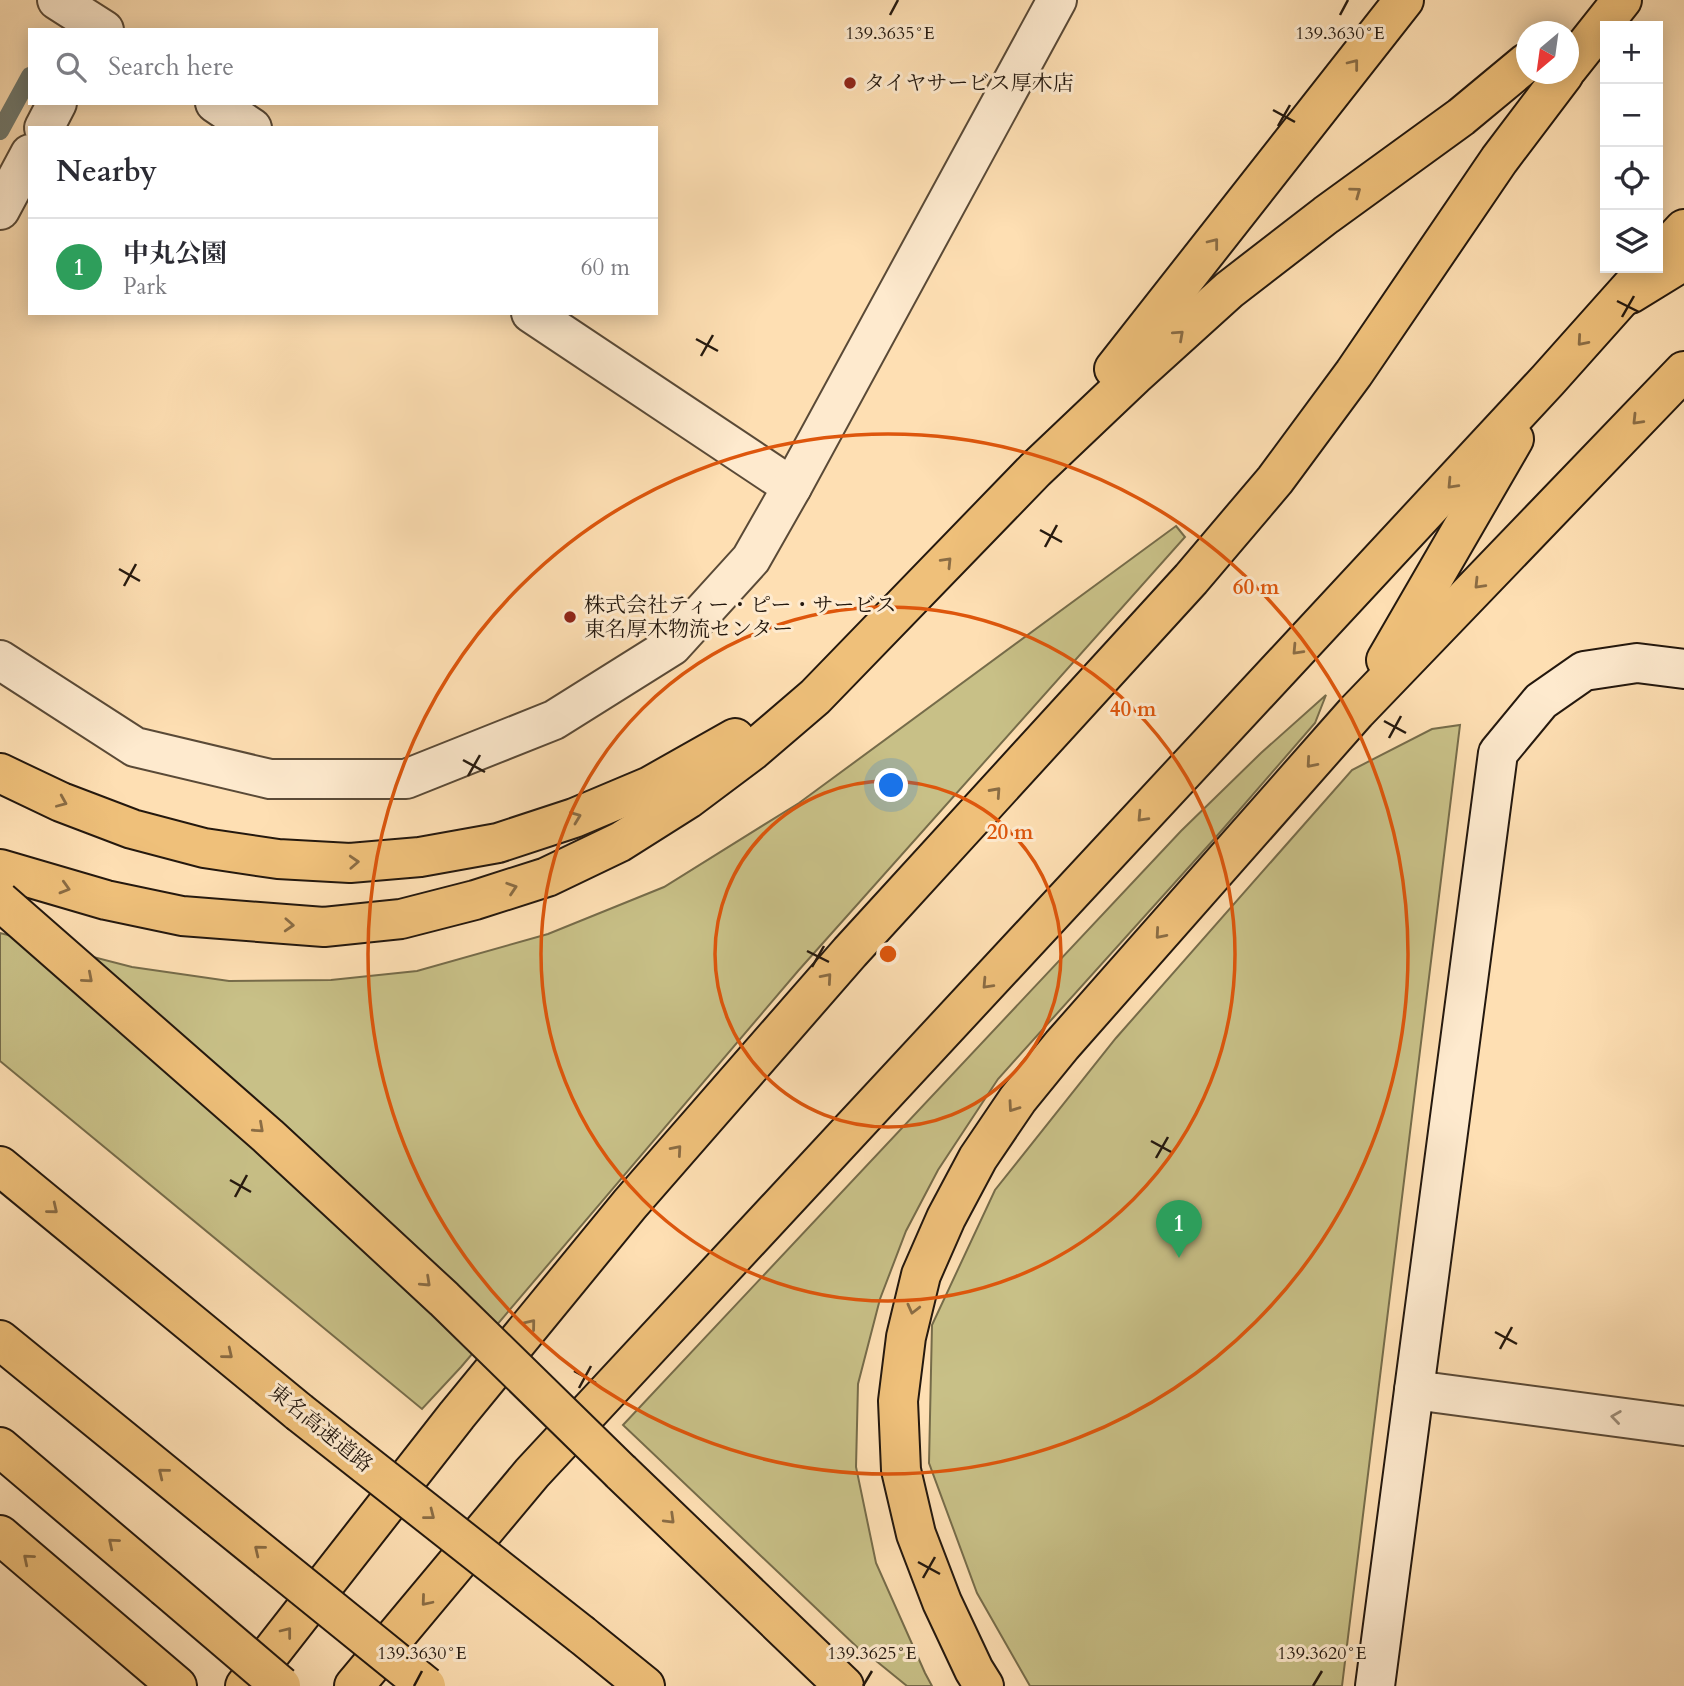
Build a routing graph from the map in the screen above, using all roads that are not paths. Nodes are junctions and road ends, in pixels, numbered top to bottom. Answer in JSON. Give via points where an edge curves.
{"nodes":[{"id":1,"x":57,"y":0,"type":"edge"},
{"id":2,"x":1404,"y":0,"type":"edge"},
{"id":3,"x":1599,"y":0,"type":"edge"},
{"id":4,"x":1622,"y":0,"type":"edge"},
{"id":5,"x":1051,"y":2,"type":"edge"},
{"id":6,"x":101,"y":21,"type":"edge"},
{"id":7,"x":1576,"y":21,"type":"edge"},
{"id":8,"x":1579,"y":55,"type":"edge"},
{"id":9,"x":1516,"y":71,"type":"edge"},
{"id":10,"x":1556,"y":84,"type":"edge"},
{"id":11,"x":56,"y":105,"type":"edge"},
{"id":12,"x":218,"y":105,"type":"edge"},
{"id":13,"x":45,"y":126,"type":"edge"},
{"id":14,"x":249,"y":126,"type":"edge"},
{"id":15,"x":28,"y":158,"type":"edge"},
{"id":16,"x":0,"y":210,"type":"edge"},
{"id":17,"x":1684,"y":229,"type":"edge"},
{"id":18,"x":1663,"y":252,"type":"edge"},
{"id":19,"x":1684,"y":261,"type":"edge"},
{"id":20,"x":1643,"y":273,"type":"edge"},
{"id":21,"x":1616,"y":302,"type":"junction"},
{"id":22,"x":534,"y":315,"type":"edge"},
{"id":23,"x":1684,"y":371,"type":"edge"},
{"id":24,"x":1548,"y":380,"type":"junction"},
{"id":25,"x":1035,"y":470,"type":"junction"},
{"id":26,"x":792,"y":487,"type":"junction"},
{"id":27,"x":900,"y":611,"type":"junction"},
{"id":28,"x":0,"y":660,"type":"edge"},
{"id":29,"x":1684,"y":669,"type":"edge"},
{"id":30,"x":1356,"y":712,"type":"junction"},
{"id":31,"x":0,"y":773,"type":"edge"},
{"id":32,"x":0,"y":869,"type":"edge"},
{"id":33,"x":0,"y":901,"type":"edge"},
{"id":34,"x":0,"y":1166,"type":"edge"},
{"id":35,"x":0,"y":1340,"type":"edge"},
{"id":36,"x":1414,"y":1390,"type":"junction"},
{"id":37,"x":1684,"y":1426,"type":"edge"},
{"id":38,"x":0,"y":1447,"type":"edge"},
{"id":39,"x":0,"y":1535,"type":"edge"},
{"id":40,"x":93,"y":1615,"type":"junction"},
{"id":41,"x":169,"y":1686,"type":"edge"},
{"id":42,"x":177,"y":1686,"type":"edge"},
{"id":43,"x":245,"y":1686,"type":"edge"},
{"id":44,"x":281,"y":1686,"type":"edge"},
{"id":45,"x":354,"y":1686,"type":"edge"},
{"id":46,"x":426,"y":1686,"type":"edge"},
{"id":47,"x":645,"y":1686,"type":"edge"},
{"id":48,"x":844,"y":1686,"type":"edge"},
{"id":49,"x":984,"y":1686,"type":"edge"},
{"id":50,"x":1375,"y":1686,"type":"edge"}],
"edges":[{"from":1,"to":6,"type":"street"},
{"from":25,"to":2,"type":"highway","one_way":true},
{"from":3,"to":7,"type":"highway"},
{"from":4,"to":8,"type":"highway"},
{"from":5,"to":26,"type":"street"},
{"from":25,"to":9,"type":"highway","one_way":true,"via":[[1228,290]]},
{"from":43,"to":10,"type":"highway","one_way":true,"via":[[629,1204],[1275,480]]},
{"from":11,"to":13,"type":"street"},
{"from":12,"to":14,"type":"street"},
{"from":15,"to":16,"type":"street"},
{"from":17,"to":18,"type":"highway"},
{"from":19,"to":21,"type":"highway"},
{"from":20,"to":21,"type":"highway"},
{"from":21,"to":24,"type":"highway","one_way":true},
{"from":22,"to":26,"type":"street"},
{"from":23,"to":30,"type":"highway","one_way":true},
{"from":24,"to":30,"type":"highway"},
{"from":24,"to":45,"type":"highway","one_way":true,"via":[[533,1473]]},
{"from":27,"to":25,"type":"highway","one_way":true},
{"from":26,"to":28,"type":"street","via":[[751,559],[672,646],[554,720],[405,779],[270,779],[135,747]]},
{"from":31,"to":27,"type":"highway","one_way":true,"via":[[132,829],[204,848],[278,859],[350,863],[498,843],[650,786],[725,744],[810,686]]},
{"from":32,"to":27,"type":"highway","one_way":true,"via":[[106,900],[182,916],[255,923],[324,927],[401,919],[475,900],[547,877],[620,842],[688,799],[815,697]]},
{"from":29,"to":36,"type":"street","via":[[1637,663],[1584,671],[1541,701],[1498,753]]},
{"from":30,"to":49,"type":"highway","one_way":true,"via":[[1018,1099],[978,1158],[921,1275],[906,1337],[898,1401],[901,1469],[916,1534],[942,1602]]},
{"from":33,"to":48,"type":"highway","one_way":true,"bridge":true,"via":[[444,1299]]},
{"from":34,"to":47,"type":"highway","name":"東名高速道路","one_way":true,"bridge":true,"via":[[299,1412]]},
{"from":46,"to":35,"type":"highway","one_way":true,"bridge":true},
{"from":37,"to":36,"type":"street","one_way":true},
{"from":36,"to":50,"type":"street"},
{"from":44,"to":38,"type":"highway","one_way":true,"bridge":true},
{"from":40,"to":39,"type":"highway","one_way":true},
{"from":40,"to":41,"type":"highway"},
{"from":40,"to":42,"type":"highway"}]}
